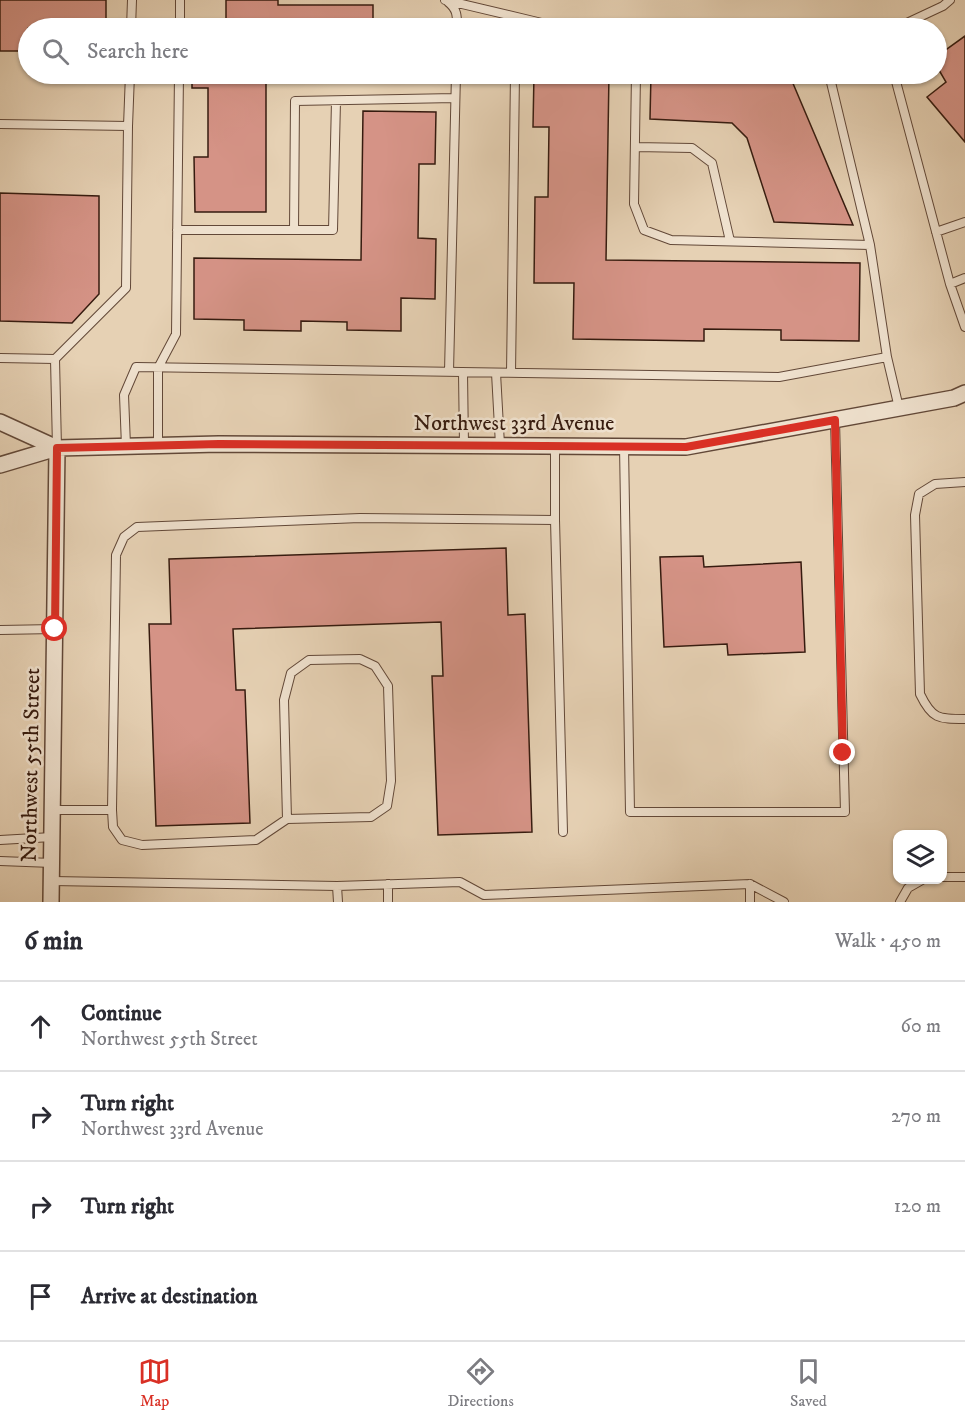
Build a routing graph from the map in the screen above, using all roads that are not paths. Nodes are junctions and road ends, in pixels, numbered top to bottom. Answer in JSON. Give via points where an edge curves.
{"nodes":[{"id":1,"x":132,"y":0,"type":"edge"},
{"id":2,"x":180,"y":0,"type":"edge"},
{"id":3,"x":445,"y":0,"type":"edge"},
{"id":4,"x":950,"y":0,"type":"edge"},
{"id":5,"x":131,"y":18,"type":"edge"},
{"id":6,"x":180,"y":18,"type":"edge"},
{"id":7,"x":457,"y":18,"type":"edge"},
{"id":8,"x":521,"y":18,"type":"edge"},
{"id":9,"x":917,"y":18,"type":"edge"},
{"id":10,"x":130,"y":84,"type":"edge"},
{"id":11,"x":179,"y":84,"type":"edge"},
{"id":12,"x":456,"y":84,"type":"edge"},
{"id":13,"x":515,"y":84,"type":"edge"},
{"id":14,"x":636,"y":84,"type":"edge"},
{"id":15,"x":831,"y":84,"type":"edge"},
{"id":16,"x":897,"y":84,"type":"edge"},
{"id":17,"x":455,"y":98,"type":"junction"},
{"id":18,"x":336,"y":101,"type":"junction"},
{"id":19,"x":0,"y":124,"type":"edge"},
{"id":20,"x":128,"y":126,"type":"junction"},
{"id":21,"x":635,"y":147,"type":"junction"},
{"id":22,"x":965,"y":222,"type":"edge"},
{"id":23,"x":177,"y":230,"type":"junction"},
{"id":24,"x":294,"y":230,"type":"junction"},
{"id":25,"x":936,"y":232,"type":"junction"},
{"id":26,"x":730,"y":242,"type":"junction"},
{"id":27,"x":870,"y":245,"type":"junction"},
{"id":28,"x":965,"y":278,"type":"edge"},
{"id":29,"x":950,"y":284,"type":"junction"},
{"id":30,"x":965,"y":327,"type":"edge"},
{"id":31,"x":887,"y":357,"type":"junction"},
{"id":32,"x":0,"y":358,"type":"edge"},
{"id":33,"x":55,"y":359,"type":"junction"},
{"id":34,"x":158,"y":368,"type":"junction"},
{"id":35,"x":449,"y":372,"type":"junction"},
{"id":36,"x":463,"y":373,"type":"junction"},
{"id":37,"x":496,"y":373,"type":"junction"},
{"id":38,"x":511,"y":373,"type":"junction"},
{"id":39,"x":965,"y":393,"type":"edge"},
{"id":40,"x":899,"y":408,"type":"junction"},
{"id":41,"x":835,"y":420,"type":"junction"},
{"id":42,"x":0,"y":422,"type":"edge"},
{"id":43,"x":158,"y":445,"type":"junction"},
{"id":44,"x":464,"y":445,"type":"junction"},
{"id":45,"x":500,"y":445,"type":"junction"},
{"id":46,"x":126,"y":446,"type":"junction"},
{"id":47,"x":555,"y":446,"type":"junction"},
{"id":48,"x":624,"y":446,"type":"junction"},
{"id":49,"x":57,"y":448,"type":"junction"},
{"id":50,"x":0,"y":465,"type":"edge"},
{"id":51,"x":965,"y":482,"type":"edge"},
{"id":52,"x":555,"y":520,"type":"junction"},
{"id":53,"x":55,"y":629,"type":"junction"},
{"id":54,"x":0,"y":630,"type":"edge"},
{"id":55,"x":965,"y":719,"type":"edge"},
{"id":56,"x":53,"y":810,"type":"junction"},
{"id":57,"x":112,"y":810,"type":"junction"},
{"id":58,"x":287,"y":819,"type":"junction"},
{"id":59,"x":563,"y":832,"type":"dead end"},
{"id":60,"x":52,"y":837,"type":"junction"},
{"id":61,"x":0,"y":840,"type":"edge"},
{"id":62,"x":0,"y":861,"type":"edge"},
{"id":63,"x":52,"y":862,"type":"junction"},
{"id":64,"x":947,"y":877,"type":"edge"},
{"id":65,"x":965,"y":877,"type":"edge"},
{"id":66,"x":52,"y":881,"type":"junction"},
{"id":67,"x":388,"y":884,"type":"junction"},
{"id":68,"x":750,"y":884,"type":"junction"},
{"id":69,"x":914,"y":884,"type":"edge"},
{"id":70,"x":337,"y":886,"type":"junction"},
{"id":71,"x":51,"y":902,"type":"edge"},
{"id":72,"x":338,"y":902,"type":"edge"},
{"id":73,"x":388,"y":902,"type":"edge"},
{"id":74,"x":750,"y":902,"type":"edge"},
{"id":75,"x":784,"y":902,"type":"edge"},
{"id":76,"x":900,"y":902,"type":"edge"}],
"edges":[{"from":1,"to":5,"type":"lane"},
{"from":2,"to":6,"type":"lane"},
{"from":3,"to":7,"type":"lane","via":[[454,7]]},
{"from":3,"to":8,"type":"lane"},
{"from":4,"to":9,"type":"lane"},
{"from":10,"to":20,"type":"lane"},
{"from":11,"to":23,"type":"lane"},
{"from":12,"to":17,"type":"lane"},
{"from":13,"to":38,"type":"lane"},
{"from":14,"to":21,"type":"lane"},
{"from":15,"to":27,"type":"lane"},
{"from":16,"to":25,"type":"lane"},
{"from":17,"to":18,"type":"lane"},
{"from":17,"to":35,"type":"lane"},
{"from":18,"to":24,"type":"lane","via":[[333,230]]},
{"from":18,"to":24,"type":"lane","via":[[295,101]]},
{"from":19,"to":20,"type":"lane"},
{"from":20,"to":33,"type":"lane","via":[[126,288]]},
{"from":21,"to":26,"type":"lane","via":[[692,148],[712,163]]},
{"from":21,"to":26,"type":"lane","via":[[634,204],[644,230],[671,240]]},
{"from":22,"to":25,"type":"lane"},
{"from":23,"to":24,"type":"lane"},
{"from":23,"to":34,"type":"lane","via":[[176,334]]},
{"from":25,"to":29,"type":"lane"},
{"from":26,"to":27,"type":"lane"},
{"from":27,"to":31,"type":"lane"},
{"from":28,"to":29,"type":"lane"},
{"from":29,"to":30,"type":"lane"},
{"from":31,"to":38,"type":"lane","via":[[779,377]]},
{"from":31,"to":40,"type":"lane"},
{"from":32,"to":33,"type":"lane"},
{"from":33,"to":49,"type":"lane"},
{"from":34,"to":35,"type":"lane"},
{"from":34,"to":43,"type":"lane"},
{"from":34,"to":46,"type":"lane","via":[[136,367],[124,395]]},
{"from":35,"to":36,"type":"lane"},
{"from":36,"to":37,"type":"lane"},
{"from":36,"to":44,"type":"lane"},
{"from":37,"to":38,"type":"lane"},
{"from":37,"to":45,"type":"lane"},
{"from":39,"to":40,"type":"street","name":"Northwest 33rd Avenue"},
{"from":40,"to":41,"type":"street","name":"Northwest 33rd Avenue"},
{"from":41,"to":48,"type":"street","name":"Northwest 33rd Avenue","via":[[686,447]]},
{"from":41,"to":48,"type":"lane","via":[[844,812],[630,812]]},
{"from":42,"to":49,"type":"street","name":"Northwest 33rd Avenue"},
{"from":43,"to":44,"type":"street","name":"Northwest 33rd Avenue"},
{"from":43,"to":46,"type":"street","name":"Northwest 33rd Avenue"},
{"from":44,"to":45,"type":"street","name":"Northwest 33rd Avenue"},
{"from":45,"to":47,"type":"street","name":"Northwest 33rd Avenue"},
{"from":46,"to":49,"type":"street","name":"Northwest 33rd Avenue"},
{"from":47,"to":48,"type":"street","name":"Northwest 33rd Avenue"},
{"from":47,"to":52,"type":"lane"},
{"from":49,"to":50,"type":"street","name":"Northwest 33rd Avenue"},
{"from":49,"to":53,"type":"street","name":"Northwest 55th Street"},
{"from":51,"to":55,"type":"lane","via":[[934,484],[919,494],[915,515],[920,694],[928,711],[941,719]]},
{"from":52,"to":57,"type":"lane","via":[[360,518],[137,527],[124,537],[116,555]]},
{"from":52,"to":59,"type":"lane"},
{"from":53,"to":54,"type":"lane"},
{"from":53,"to":56,"type":"street","name":"Northwest 55th Street"},
{"from":56,"to":57,"type":"lane"},
{"from":56,"to":60,"type":"street","name":"Northwest 55th Street"},
{"from":57,"to":58,"type":"lane","via":[[113,827],[122,840],[142,845],[256,840]]},
{"from":58,"to":58,"type":"lane","via":[[371,817],[387,806],[391,781],[388,686],[375,666],[360,659],[309,660],[291,672],[284,700]]},
{"from":60,"to":61,"type":"lane"},
{"from":60,"to":63,"type":"street","name":"Northwest 55th Street"},
{"from":62,"to":63,"type":"lane"},
{"from":63,"to":66,"type":"street","name":"Northwest 55th Street"},
{"from":64,"to":65,"type":"lane"},
{"from":66,"to":70,"type":"lane"},
{"from":66,"to":71,"type":"street","name":"Northwest 55th Street"},
{"from":67,"to":68,"type":"lane","via":[[460,882],[484,894]]},
{"from":67,"to":70,"type":"lane"},
{"from":67,"to":73,"type":"lane"},
{"from":68,"to":74,"type":"lane"},
{"from":68,"to":75,"type":"lane"},
{"from":69,"to":76,"type":"lane"},
{"from":70,"to":72,"type":"lane"}]}
